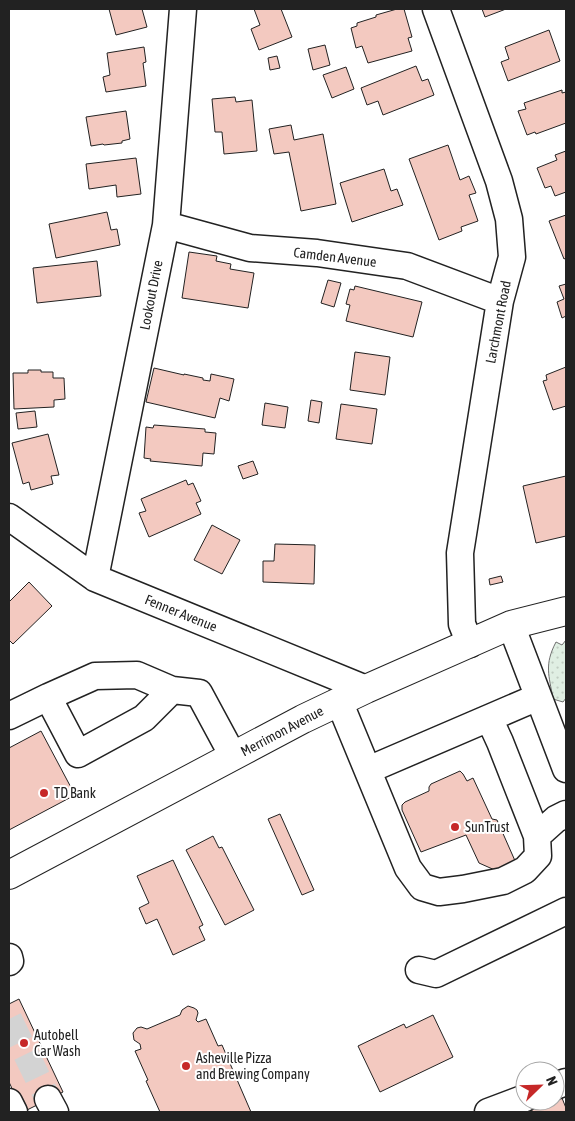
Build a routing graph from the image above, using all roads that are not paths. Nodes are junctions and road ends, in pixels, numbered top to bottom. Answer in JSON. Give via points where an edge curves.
{"nodes":[{"id":1,"x":183,"y":9,"type":"edge"},
{"id":2,"x":436,"y":9,"type":"edge"},
{"id":3,"x":166,"y":225,"type":"junction"},
{"id":4,"x":500,"y":302,"type":"junction"},
{"id":5,"x":9,"y":517,"type":"edge"},
{"id":6,"x":95,"y":578,"type":"junction"},
{"id":7,"x":566,"y":611,"type":"edge"},
{"id":8,"x":511,"y":626,"type":"junction"},
{"id":9,"x":470,"y":644,"type":"junction"},
{"id":10,"x":366,"y":689,"type":"junction"},
{"id":11,"x":172,"y":690,"type":"junction"},
{"id":12,"x":48,"y":697,"type":"junction"},
{"id":13,"x":538,"y":697,"type":"junction"},
{"id":14,"x":339,"y":702,"type":"junction"},
{"id":15,"x":9,"y":716,"type":"edge"},
{"id":16,"x":489,"y":718,"type":"junction"},
{"id":17,"x":233,"y":756,"type":"junction"},
{"id":18,"x":566,"y":769,"type":"edge"},
{"id":19,"x":368,"y":770,"type":"junction"},
{"id":20,"x":566,"y":814,"type":"edge"},
{"id":21,"x":537,"y":836,"type":"junction"},
{"id":22,"x":9,"y":875,"type":"edge"},
{"id":23,"x":566,"y":911,"type":"edge"},
{"id":24,"x":419,"y":970,"type":"dead end"},
{"id":25,"x":9,"y":1102,"type":"edge"},
{"id":26,"x":515,"y":1102,"type":"edge"},
{"id":27,"x":14,"y":1112,"type":"edge"},
{"id":28,"x":488,"y":1112,"type":"edge"}],
"edges":[{"from":1,"to":3,"type":"street","name":"Lookout Drive"},
{"from":2,"to":4,"type":"street","name":"Larchmont Road","via":[[499,181],[509,219],[512,257]]},
{"from":3,"to":4,"type":"street","name":"Camden Avenue","via":[[250,248],[317,253],[407,266]]},
{"from":3,"to":6,"type":"street","name":"Lookout Drive"},
{"from":4,"to":9,"type":"street","name":"Larchmont Road","via":[[460,554],[462,624]]},
{"from":5,"to":6,"type":"street","name":"Fenner Avenue"},
{"from":6,"to":10,"type":"street","name":"Fenner Avenue"},
{"from":7,"to":8,"type":"main road","name":"Merrimon Avenue"},
{"from":8,"to":9,"type":"main road","name":"Merrimon Avenue"},
{"from":8,"to":13,"type":"street"},
{"from":9,"to":10,"type":"main road","name":"Merrimon Avenue"},
{"from":10,"to":14,"type":"main road","name":"Merrimon Avenue"},
{"from":11,"to":12,"type":"street","via":[[137,675],[95,676]]},
{"from":11,"to":12,"type":"street","via":[[144,718],[78,754]]},
{"from":11,"to":17,"type":"street","via":[[199,693]]},
{"from":12,"to":15,"type":"street"},
{"from":13,"to":16,"type":"street"},
{"from":13,"to":18,"type":"street"},
{"from":14,"to":17,"type":"main road","name":"Merrimon Avenue"},
{"from":14,"to":19,"type":"street"},
{"from":16,"to":19,"type":"street"},
{"from":16,"to":21,"type":"street"},
{"from":17,"to":22,"type":"main road","name":"Merrimon Avenue"},
{"from":19,"to":21,"type":"street","via":[[408,868],[422,887],[439,892],[503,882],[525,870],[538,856]]},
{"from":20,"to":21,"type":"street"},
{"from":23,"to":24,"type":"street","via":[[436,974]]},
{"from":25,"to":27,"type":"street"},
{"from":26,"to":28,"type":"street"}]}
